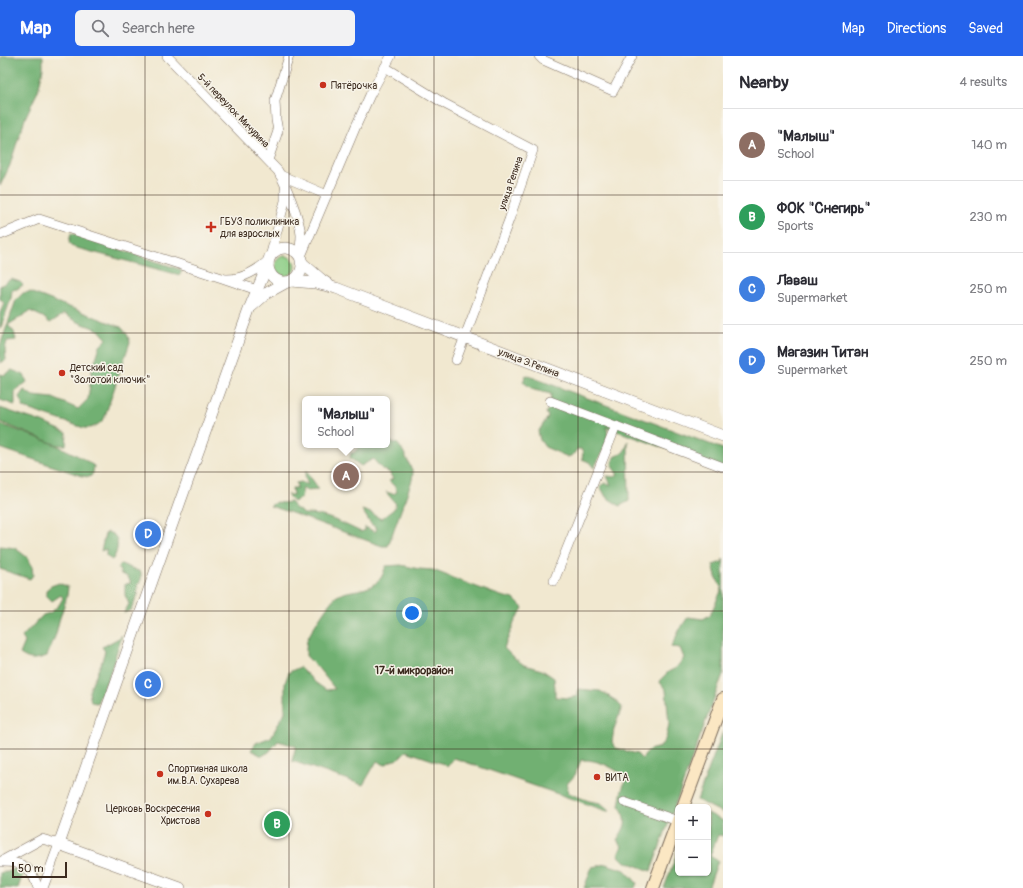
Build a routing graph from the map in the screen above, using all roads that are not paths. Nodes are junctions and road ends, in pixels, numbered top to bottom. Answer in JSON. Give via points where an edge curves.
{"nodes":[{"id":1,"x":167,"y":56,"type":"edge"},
{"id":2,"x":289,"y":56,"type":"edge"},
{"id":3,"x":391,"y":56,"type":"edge"},
{"id":4,"x":632,"y":56,"type":"edge"},
{"id":5,"x":542,"y":57,"type":"edge"},
{"id":6,"x":385,"y":67,"type":"junction"},
{"id":7,"x":268,"y":160,"type":"junction"},
{"id":8,"x":282,"y":178,"type":"junction"},
{"id":9,"x":327,"y":195,"type":"junction"},
{"id":10,"x":0,"y":235,"type":"edge"},
{"id":11,"x":300,"y":259,"type":"junction"},
{"id":12,"x":269,"y":260,"type":"junction"},
{"id":13,"x":222,"y":278,"type":"junction"},
{"id":14,"x":289,"y":281,"type":"junction"},
{"id":15,"x":336,"y":288,"type":"junction"},
{"id":16,"x":257,"y":290,"type":"junction"},
{"id":17,"x":250,"y":307,"type":"junction"},
{"id":18,"x":465,"y":338,"type":"junction"},
{"id":19,"x":456,"y":360,"type":"dead end"},
{"id":20,"x":550,"y":400,"type":"dead end"},
{"id":21,"x":616,"y":426,"type":"junction"},
{"id":22,"x":723,"y":436,"type":"edge"},
{"id":23,"x":723,"y":467,"type":"edge"},
{"id":24,"x":554,"y":581,"type":"dead end"},
{"id":25,"x":723,"y":699,"type":"edge"},
{"id":26,"x":624,"y":802,"type":"dead end"},
{"id":27,"x":684,"y":804,"type":"edge"},
{"id":28,"x":675,"y":820,"type":"edge"},
{"id":29,"x":675,"y":829,"type":"edge"},
{"id":30,"x":59,"y":844,"type":"junction"},
{"id":31,"x":1,"y":862,"type":"edge"},
{"id":32,"x":38,"y":888,"type":"edge"},
{"id":33,"x":43,"y":888,"type":"edge"},
{"id":34,"x":180,"y":888,"type":"edge"},
{"id":35,"x":653,"y":888,"type":"edge"}],
"edges":[{"from":1,"to":7,"type":"street","name":"5-й переулок Мичурина"},
{"from":2,"to":7,"type":"street","via":[[275,101],[278,131]]},
{"from":3,"to":6,"type":"street"},
{"from":4,"to":5,"type":"street","via":[[613,91]]},
{"from":6,"to":9,"type":"street"},
{"from":6,"to":18,"type":"street","name":"улица Репина","via":[[445,104],[533,150]]},
{"from":7,"to":8,"type":"street","name":"5-й переулок Мичурина"},
{"from":8,"to":9,"type":"street"},
{"from":8,"to":11,"type":"street","name":"5-й переулок Мичурина","via":[[301,234]]},
{"from":8,"to":12,"type":"street","via":[[285,201]]},
{"from":9,"to":11,"type":"street"},
{"from":10,"to":13,"type":"street","via":[[39,219]]},
{"from":11,"to":12,"type":"street","via":[[293,251],[286,249],[278,250]]},
{"from":11,"to":14,"type":"street","via":[[300,271]]},
{"from":11,"to":15,"type":"street","name":"улица Э.Репина","via":[[322,280]]},
{"from":12,"to":13,"type":"street","via":[[242,277]]},
{"from":12,"to":14,"type":"street","via":[[269,272],[274,279]]},
{"from":12,"to":16,"type":"street"},
{"from":13,"to":16,"type":"street"},
{"from":14,"to":15,"type":"street","name":"улица Э.Репина"},
{"from":14,"to":17,"type":"street","via":[[264,295]]},
{"from":15,"to":18,"type":"street","name":"улица Э.Репина"},
{"from":16,"to":17,"type":"street"},
{"from":17,"to":30,"type":"street"},
{"from":18,"to":19,"type":"street","name":"улица Репина"},
{"from":18,"to":22,"type":"street","name":"улица Э.Репина"},
{"from":20,"to":21,"type":"street"},
{"from":21,"to":23,"type":"street"},
{"from":21,"to":24,"type":"street"},
{"from":25,"to":27,"type":"main road"},
{"from":26,"to":28,"type":"street"},
{"from":29,"to":35,"type":"main road"},
{"from":30,"to":31,"type":"street","via":[[42,840]]},
{"from":30,"to":33,"type":"street"},
{"from":30,"to":34,"type":"street"},
{"from":31,"to":32,"type":"street","via":[[12,862],[28,868]]}]}
